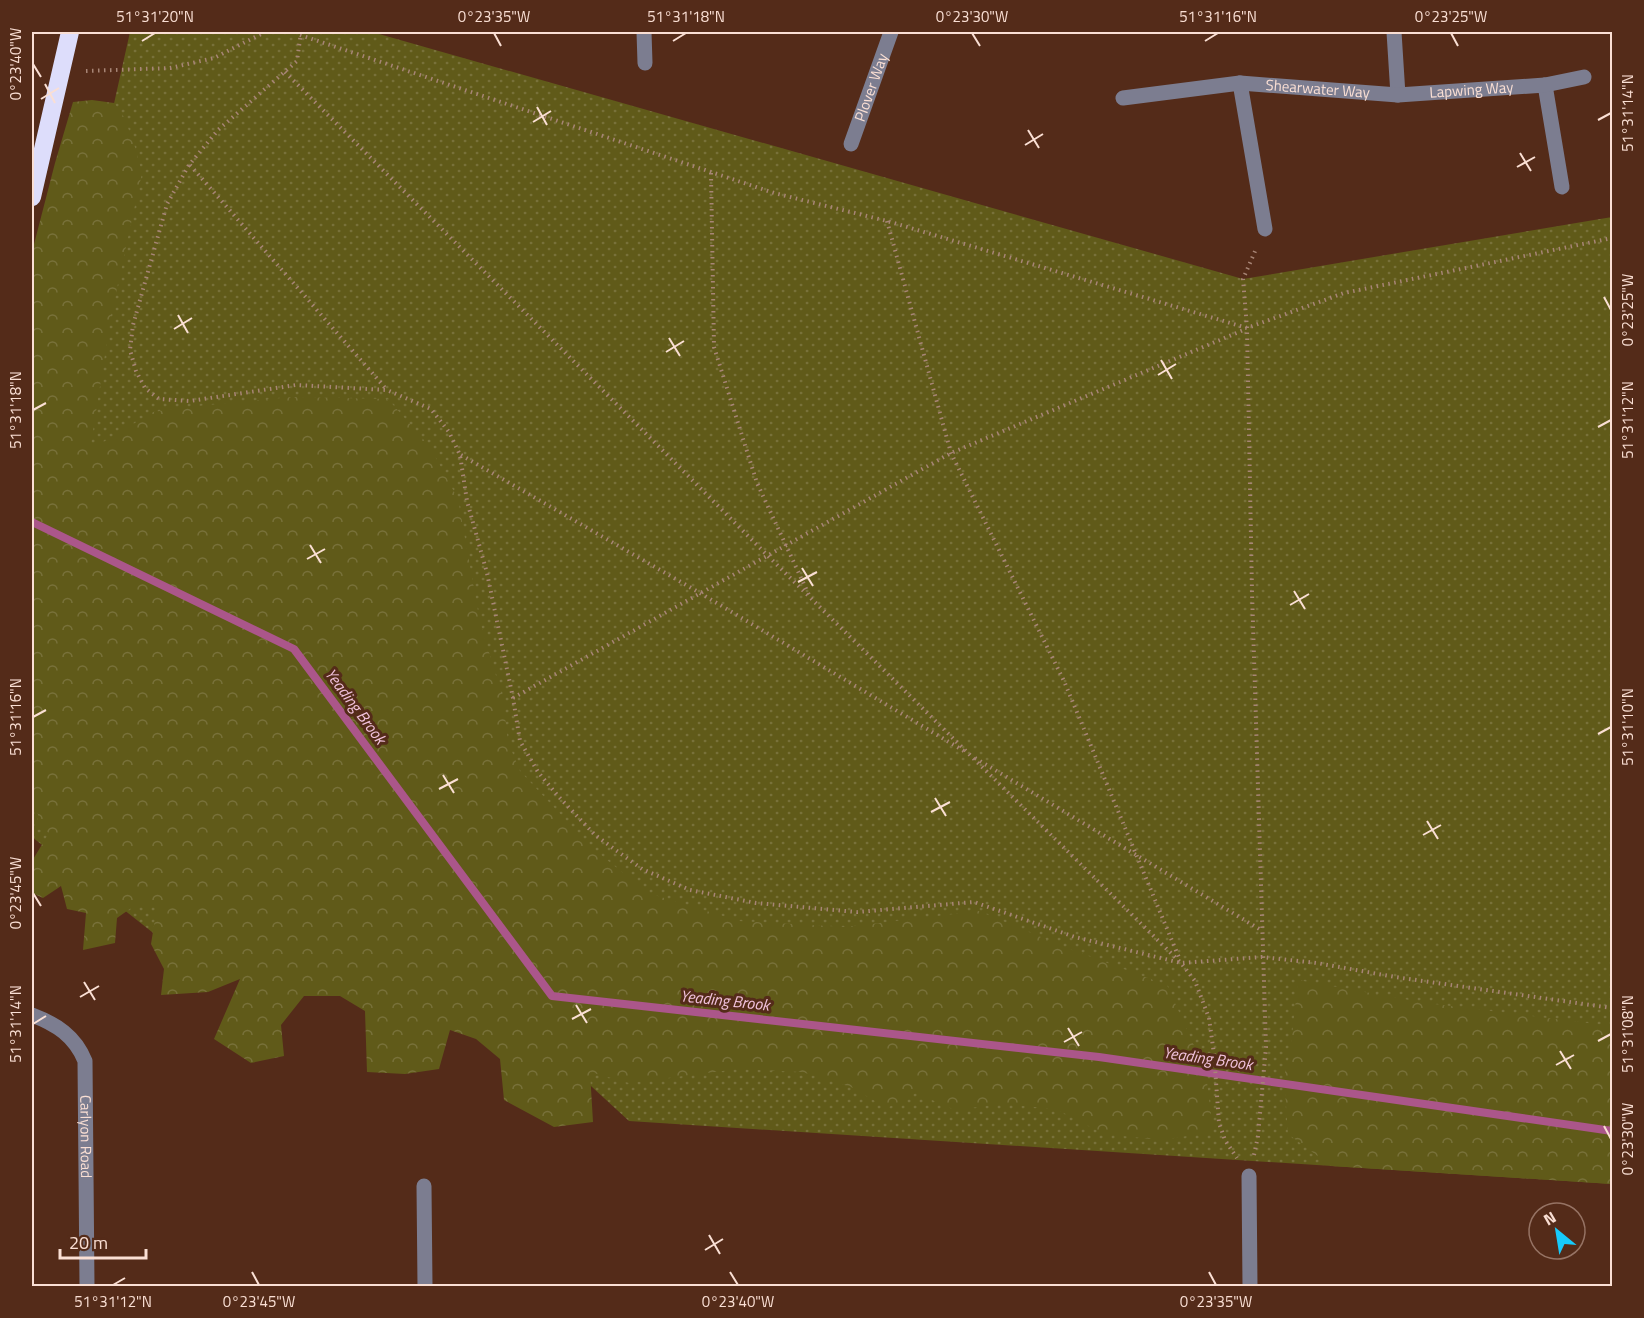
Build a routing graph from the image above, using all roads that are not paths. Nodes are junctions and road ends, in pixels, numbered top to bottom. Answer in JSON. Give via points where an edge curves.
{"nodes":[{"id":1,"x":69,"y":32,"type":"edge"},
{"id":2,"x":644,"y":32,"type":"edge"},
{"id":3,"x":891,"y":32,"type":"edge"},
{"id":4,"x":1394,"y":32,"type":"edge"},
{"id":5,"x":645,"y":63,"type":"dead end"},
{"id":6,"x":1584,"y":77,"type":"dead end"},
{"id":7,"x":1240,"y":82,"type":"junction"},
{"id":8,"x":1545,"y":85,"type":"junction"},
{"id":9,"x":1398,"y":95,"type":"junction"},
{"id":10,"x":1123,"y":98,"type":"dead end"},
{"id":11,"x":851,"y":144,"type":"dead end"},
{"id":12,"x":1562,"y":187,"type":"dead end"},
{"id":13,"x":32,"y":197,"type":"edge"},
{"id":14,"x":1265,"y":229,"type":"road end"},
{"id":15,"x":32,"y":1015,"type":"edge"},
{"id":16,"x":1249,"y":1176,"type":"road end"},
{"id":17,"x":424,"y":1186,"type":"dead end"},
{"id":18,"x":87,"y":1287,"type":"edge"},
{"id":19,"x":425,"y":1287,"type":"edge"},
{"id":20,"x":1250,"y":1287,"type":"edge"}],
"edges":[{"from":1,"to":13,"type":"highway"},
{"from":2,"to":5,"type":"street"},
{"from":3,"to":11,"type":"street","name":"Plover Way"},
{"from":4,"to":9,"type":"street"},
{"from":6,"to":8,"type":"street","name":"Lapwing Way"},
{"from":7,"to":9,"type":"street","name":"Shearwater Way"},
{"from":7,"to":10,"type":"street","name":"Shearwater Way"},
{"from":7,"to":14,"type":"street"},
{"from":8,"to":9,"type":"street","name":"Lapwing Way"},
{"from":8,"to":12,"type":"street"},
{"from":15,"to":18,"type":"street","name":"Carlyon Road","via":[[63,1031],[81,1050],[85,1061]]},
{"from":16,"to":20,"type":"street"},
{"from":17,"to":19,"type":"street"}]}
